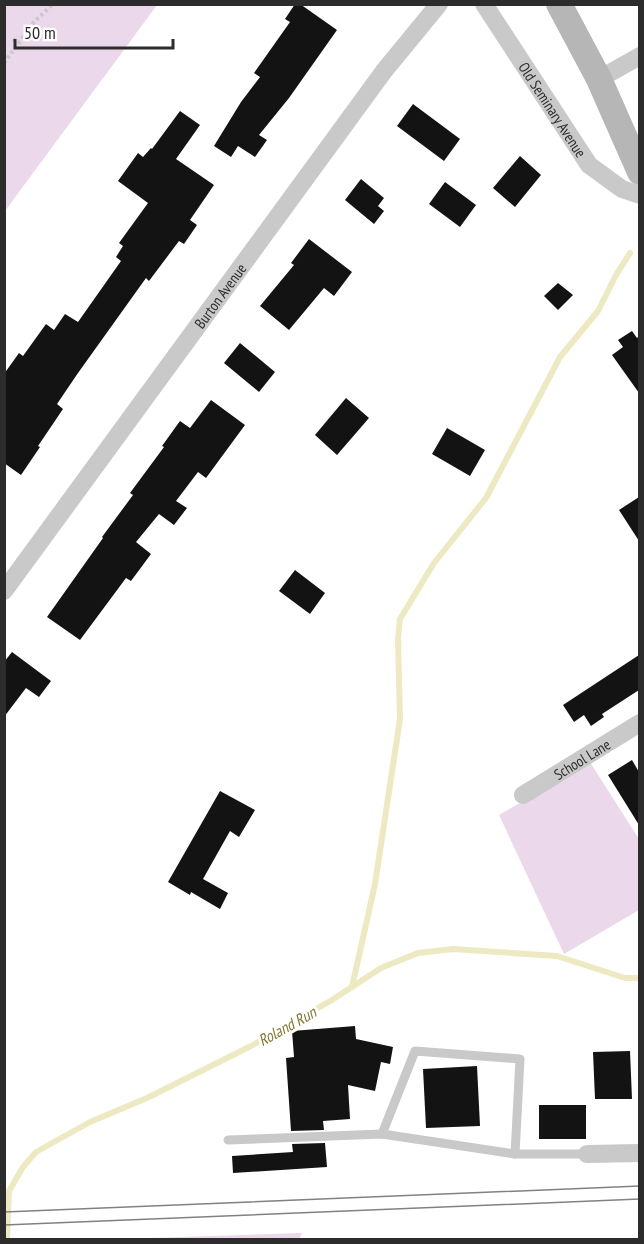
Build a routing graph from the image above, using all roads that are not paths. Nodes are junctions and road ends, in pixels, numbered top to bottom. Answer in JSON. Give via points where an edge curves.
{"nodes":[{"id":1,"x":439,"y":4,"type":"edge"},
{"id":2,"x":484,"y":4,"type":"edge"},
{"id":3,"x":559,"y":4,"type":"edge"},
{"id":4,"x":639,"y":56,"type":"edge"},
{"id":5,"x":599,"y":79,"type":"junction"},
{"id":6,"x":639,"y":172,"type":"edge"},
{"id":7,"x":639,"y":195,"type":"edge"},
{"id":8,"x":4,"y":591,"type":"edge"},
{"id":9,"x":639,"y":723,"type":"edge"},
{"id":10,"x":523,"y":795,"type":"dead end"},
{"id":11,"x":382,"y":1134,"type":"junction"},
{"id":12,"x":228,"y":1140,"type":"dead end"},
{"id":13,"x":639,"y":1153,"type":"edge"},
{"id":14,"x":515,"y":1154,"type":"junction"},
{"id":15,"x":587,"y":1154,"type":"joint"}],
"edges":[{"from":1,"to":8,"type":"street","name":"Burton Avenue","via":[[377,81]]},
{"from":2,"to":7,"type":"street","name":"Old Seminary Avenue","via":[[589,165],[622,189]]},
{"from":3,"to":5,"type":"main road"},
{"from":4,"to":5,"type":"street"},
{"from":5,"to":6,"type":"main road"},
{"from":9,"to":10,"type":"street","name":"School Lane"},
{"from":11,"to":12,"type":"lane"},
{"from":11,"to":14,"type":"lane"},
{"from":11,"to":14,"type":"lane","via":[[414,1051],[520,1059]]},
{"from":13,"to":15,"type":"street"},
{"from":14,"to":15,"type":"lane"}]}
